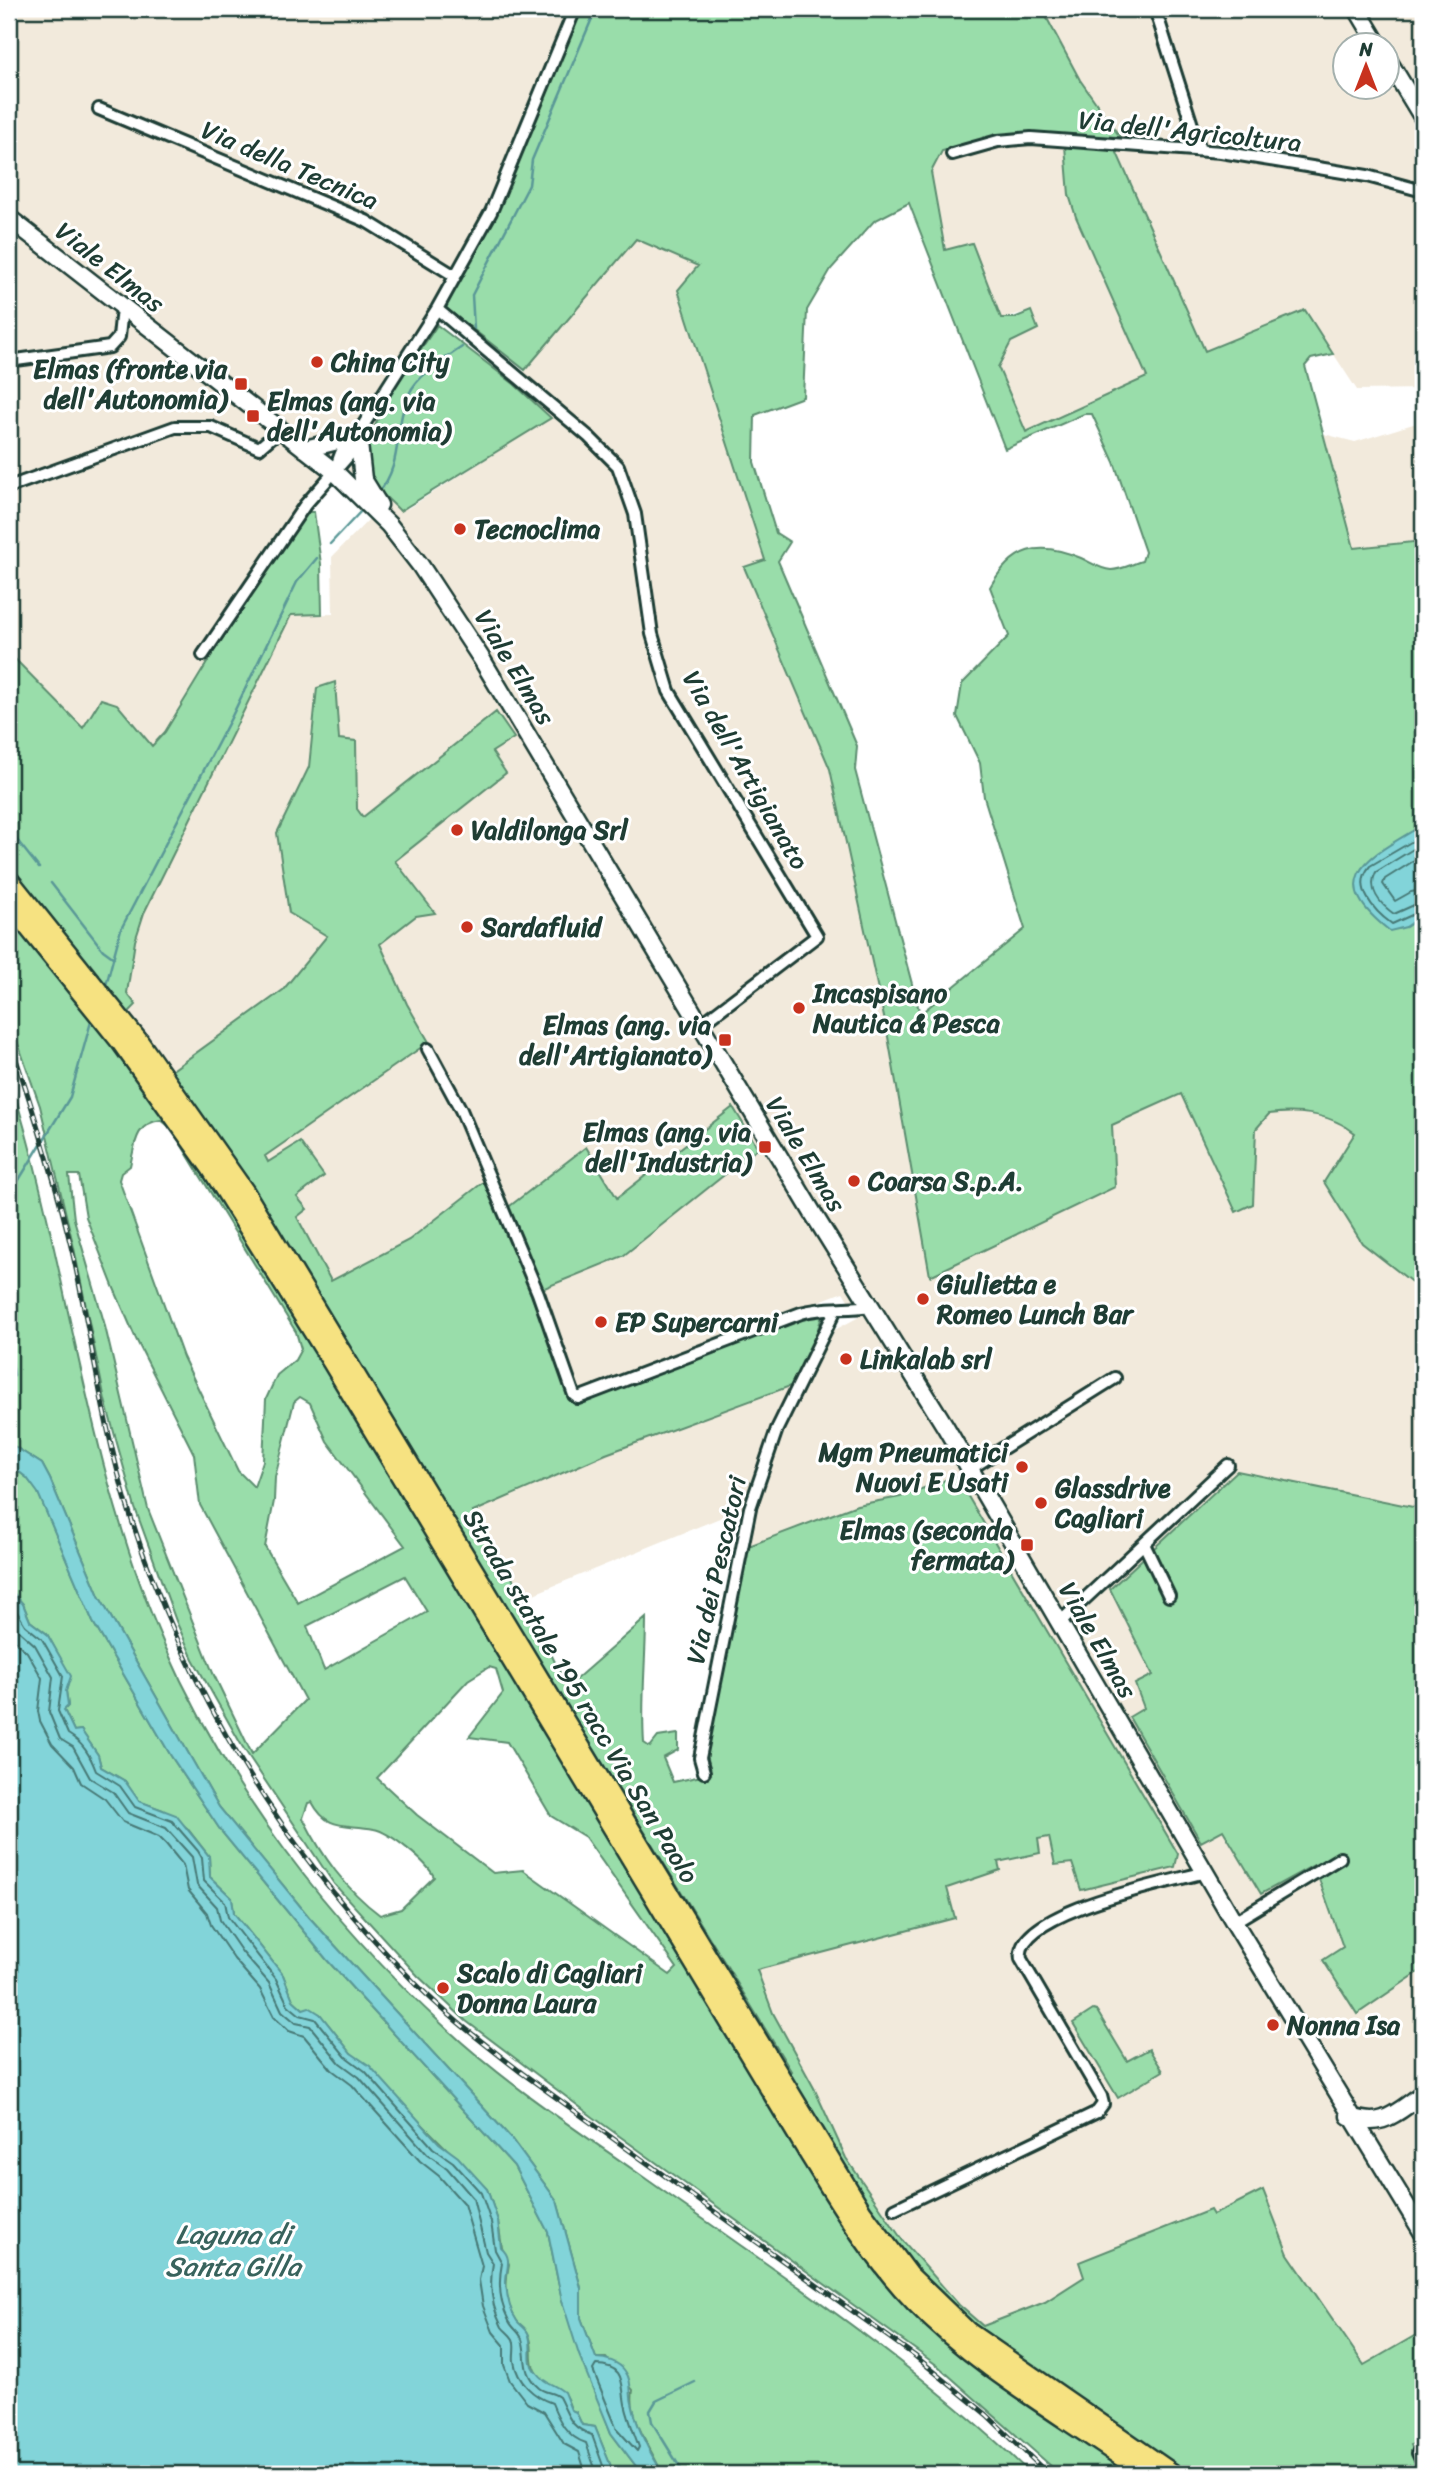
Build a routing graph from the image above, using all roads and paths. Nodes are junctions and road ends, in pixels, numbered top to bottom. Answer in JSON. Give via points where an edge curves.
{"nodes":[{"id":1,"x":575,"y":9,"type":"edge"},
{"id":2,"x":1155,"y":9,"type":"edge"},
{"id":3,"x":1357,"y":9,"type":"edge"},
{"id":4,"x":1371,"y":32,"type":"edge"},
{"id":5,"x":1400,"y":79,"type":"edge"},
{"id":6,"x":99,"y":109,"type":"dead end"},
{"id":7,"x":1423,"y":118,"type":"edge"},
{"id":8,"x":1200,"y":150,"type":"junction"},
{"id":9,"x":952,"y":154,"type":"dead end"},
{"id":10,"x":1423,"y":191,"type":"edge"},
{"id":11,"x":9,"y":218,"type":"edge"},
{"id":12,"x":455,"y":276,"type":"junction"},
{"id":13,"x":122,"y":308,"type":"junction"},
{"id":14,"x":437,"y":309,"type":"junction"},
{"id":15,"x":9,"y":361,"type":"edge"},
{"id":16,"x":280,"y":430,"type":"junction"},
{"id":17,"x":356,"y":438,"type":"junction"},
{"id":18,"x":304,"y":449,"type":"junction"},
{"id":19,"x":335,"y":472,"type":"junction"},
{"id":20,"x":9,"y":487,"type":"edge"},
{"id":21,"x":390,"y":526,"type":"junction"},
{"id":22,"x":203,"y":655,"type":"dead end"},
{"id":23,"x":9,"y":880,"type":"edge"},
{"id":24,"x":9,"y":903,"type":"edge"},
{"id":25,"x":700,"y":1025,"type":"junction"},
{"id":26,"x":428,"y":1049,"type":"dead end"},
{"id":27,"x":169,"y":1094,"type":"junction"},
{"id":28,"x":870,"y":1306,"type":"junction"},
{"id":29,"x":836,"y":1309,"type":"junction"},
{"id":30,"x":1115,"y":1378,"type":"dead end"},
{"id":31,"x":1228,"y":1465,"type":"dead end"},
{"id":32,"x":970,"y":1469,"type":"junction"},
{"id":33,"x":1144,"y":1544,"type":"junction"},
{"id":34,"x":1169,"y":1596,"type":"dead end"},
{"id":35,"x":1059,"y":1623,"type":"junction"},
{"id":36,"x":704,"y":1772,"type":"dead end"},
{"id":37,"x":1340,"y":1858,"type":"dead end"},
{"id":38,"x":1206,"y":1872,"type":"junction"},
{"id":39,"x":1234,"y":1922,"type":"junction"},
{"id":40,"x":1423,"y":2094,"type":"edge"},
{"id":41,"x":1349,"y":2116,"type":"junction"},
{"id":42,"x":1381,"y":2122,"type":"junction"},
{"id":43,"x":1375,"y":2157,"type":"junction"},
{"id":44,"x":895,"y":2209,"type":"dead end"},
{"id":45,"x":1423,"y":2234,"type":"edge"},
{"id":46,"x":946,"y":2322,"type":"junction"},
{"id":47,"x":1423,"y":2446,"type":"edge"},
{"id":48,"x":1423,"y":2463,"type":"edge"},
{"id":49,"x":1146,"y":2474,"type":"edge"},
{"id":50,"x":1173,"y":2474,"type":"edge"}],
"edges":[{"from":1,"to":12,"type":"street","via":[[510,170]]},
{"from":2,"to":8,"type":"street"},
{"from":3,"to":4,"type":"main road"},
{"from":5,"to":7,"type":"main road"},
{"from":6,"to":12,"type":"street","name":"Via della Tecnica","via":[[366,221]]},
{"from":8,"to":9,"type":"street","name":"Via dell'Agricoltura","via":[[1031,138],[998,141]]},
{"from":8,"to":10,"type":"street","name":"Via dell'Agricoltura","via":[[1325,168]]},
{"from":11,"to":13,"type":"main road","name":"Viale Elmas"},
{"from":12,"to":14,"type":"street"},
{"from":13,"to":15,"type":"street","via":[[119,337],[110,347]]},
{"from":13,"to":16,"type":"main road","name":"Viale Elmas"},
{"from":14,"to":17,"type":"street"},
{"from":14,"to":25,"type":"street","name":"Via dell'Artigianato","via":[[618,466],[635,514],[652,634],[669,691],[817,936]]},
{"from":16,"to":18,"type":"main road","name":"Viale Elmas"},
{"from":16,"to":20,"type":"street","via":[[259,447],[211,427],[175,427]]},
{"from":17,"to":18,"type":"main road"},
{"from":17,"to":19,"type":"street"},
{"from":17,"to":21,"type":"main road","via":[[363,479]]},
{"from":18,"to":19,"type":"main road","name":"Viale Elmas"},
{"from":19,"to":21,"type":"main road","name":"Viale Elmas"},
{"from":19,"to":22,"type":"street","via":[[305,505]]},
{"from":21,"to":25,"type":"main road","name":"Viale Elmas","via":[[457,619]]},
{"from":23,"to":27,"type":"highway","name":"Strada statale 195 racc Via San Paolo"},
{"from":24,"to":27,"type":"highway","name":"Strada statale 195 racc Via San Paolo"},
{"from":25,"to":28,"type":"main road","name":"Viale Elmas"},
{"from":26,"to":29,"type":"street","via":[[461,1110],[578,1398],[801,1313]]},
{"from":27,"to":46,"type":"highway","name":"Strada statale 195 racc Via San Paolo","via":[[244,1191],[339,1344],[774,2083],[862,2212]]},
{"from":28,"to":29,"type":"street"},
{"from":28,"to":32,"type":"main road","name":"Viale Elmas"},
{"from":29,"to":36,"type":"street","name":"Via dei Pescatori","via":[[777,1429],[750,1508],[699,1758]]},
{"from":30,"to":32,"type":"street"},
{"from":31,"to":33,"type":"street"},
{"from":32,"to":35,"type":"main road","name":"Viale Elmas"},
{"from":33,"to":34,"type":"street"},
{"from":33,"to":35,"type":"street"},
{"from":35,"to":38,"type":"main road","name":"Viale Elmas"},
{"from":37,"to":39,"type":"street"},
{"from":38,"to":39,"type":"main road","name":"Viale Elmas"},
{"from":38,"to":44,"type":"street","via":[[1078,1908],[1026,1937],[1021,1959],[1103,2104],[1097,2112]]},
{"from":39,"to":41,"type":"main road","name":"Viale Elmas"},
{"from":40,"to":42,"type":"main road"},
{"from":41,"to":42,"type":"main road"},
{"from":41,"to":43,"type":"main road","name":"Viale Elmas"},
{"from":42,"to":43,"type":"main road","via":[[1375,2136]]},
{"from":43,"to":45,"type":"main road","name":"Viale Elmas"},
{"from":46,"to":49,"type":"highway","name":"Strada statale 195 racc Via San Paolo","via":[[1008,2380]]},
{"from":46,"to":50,"type":"highway","name":"Strada statale 195 racc Via San Paolo"},
{"from":47,"to":48,"type":"street","via":[[1418,2453]]}]}
